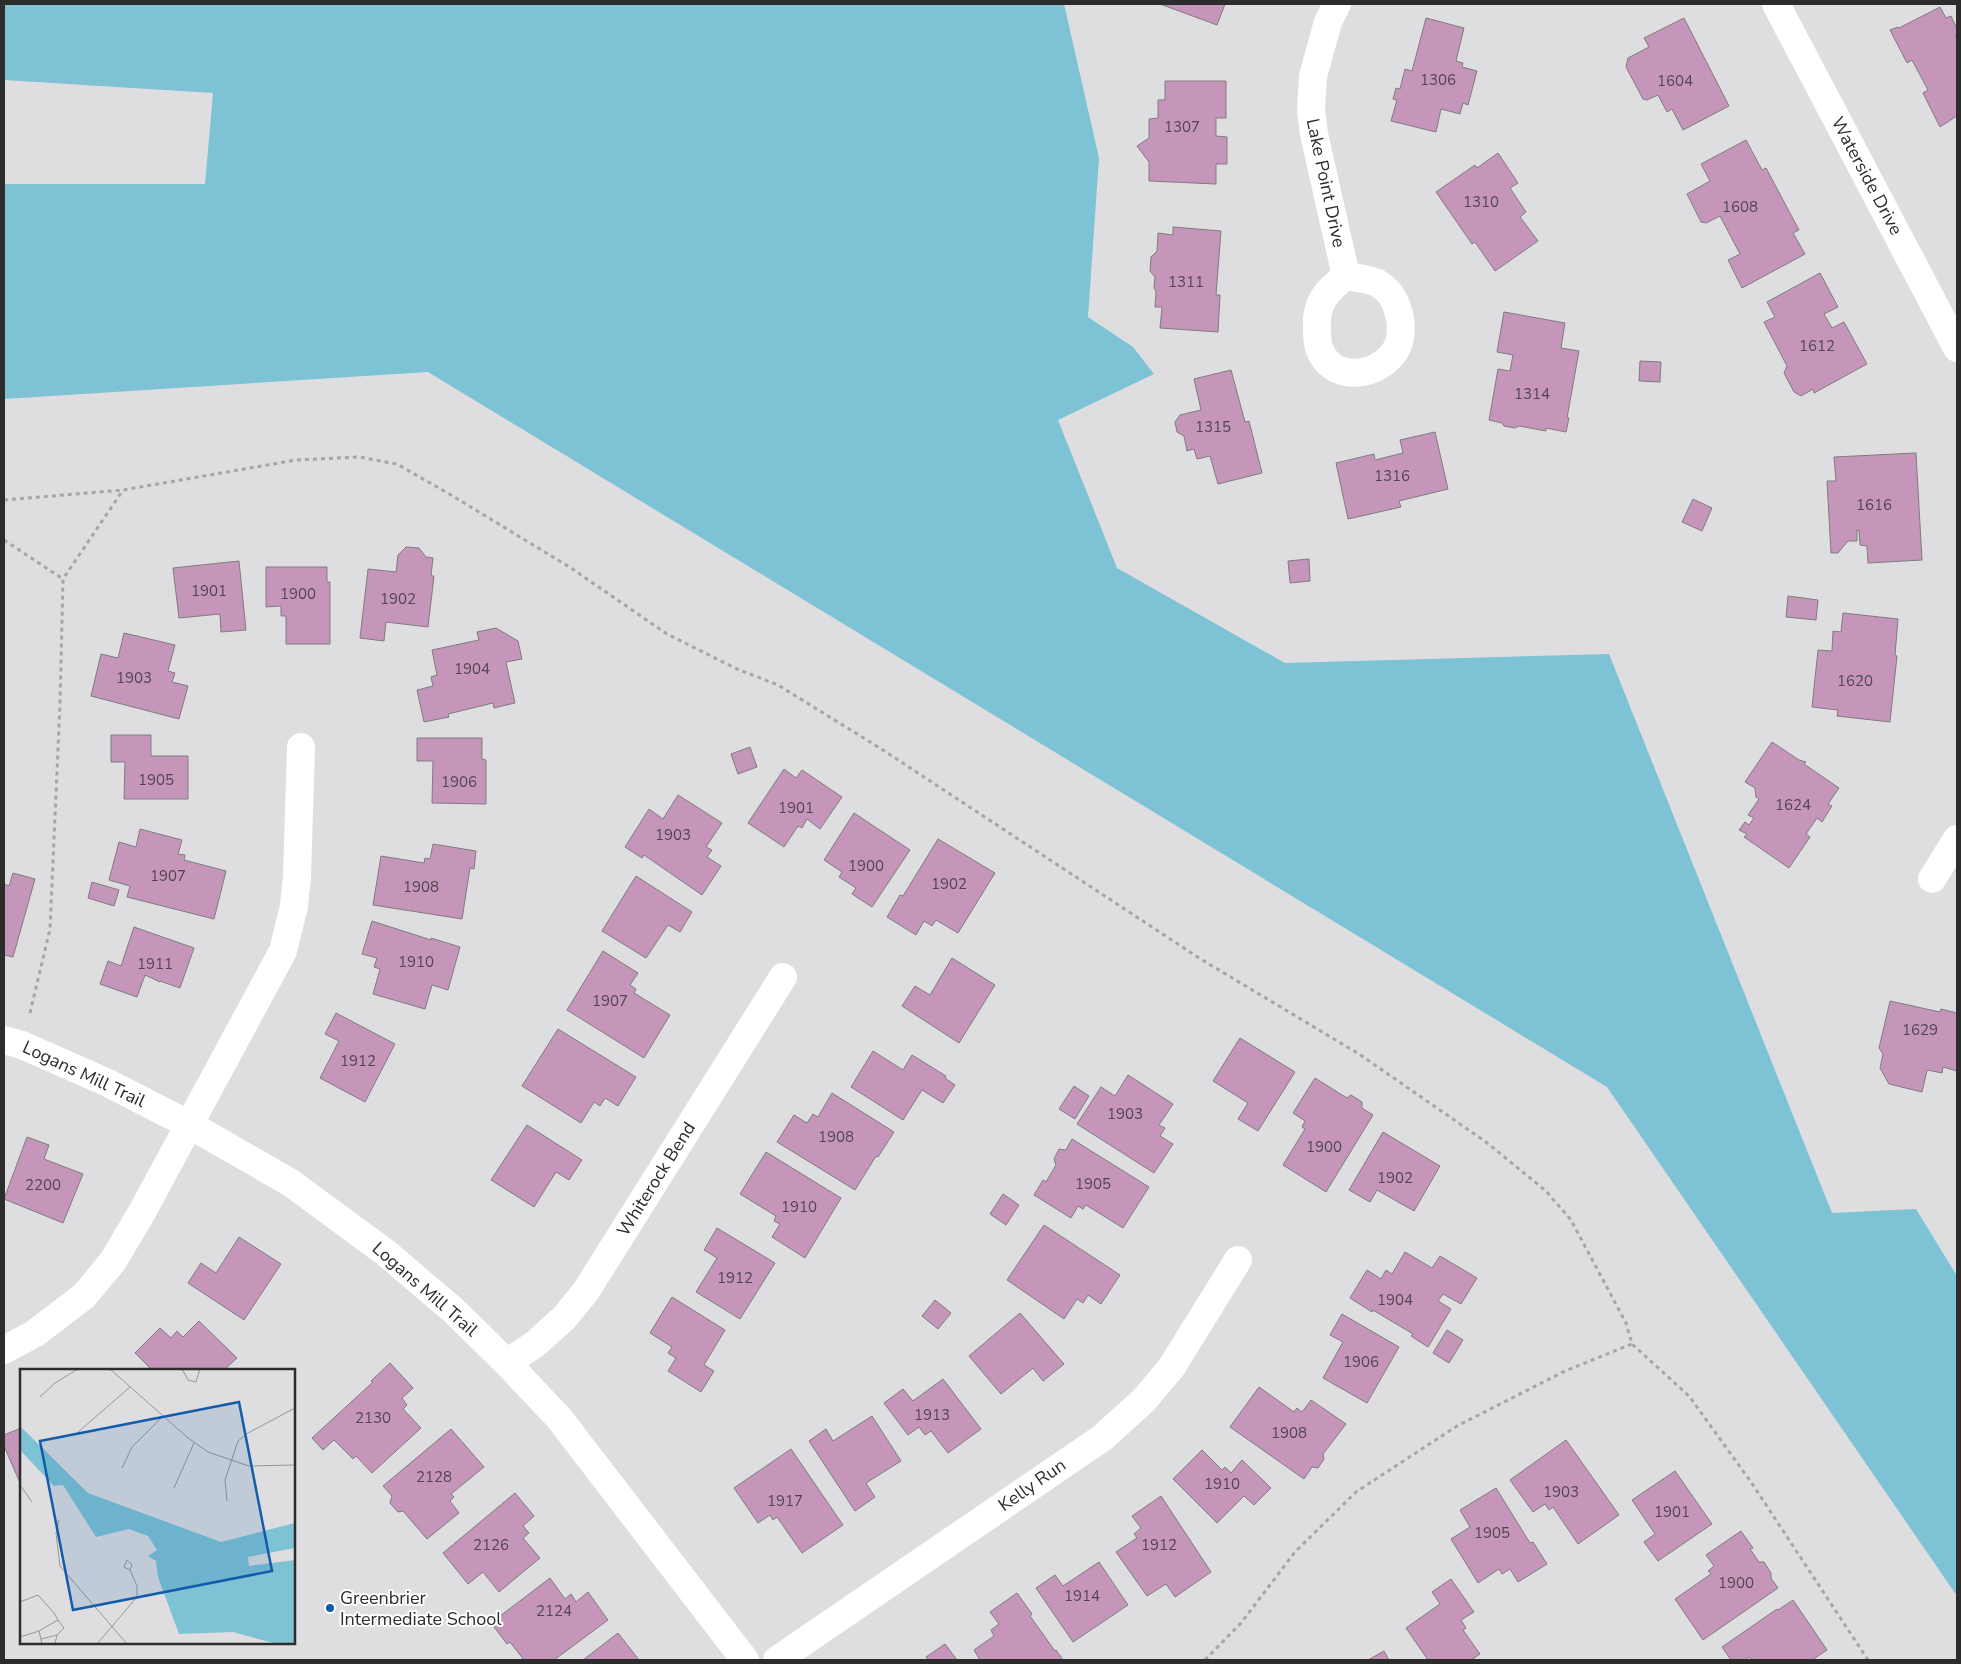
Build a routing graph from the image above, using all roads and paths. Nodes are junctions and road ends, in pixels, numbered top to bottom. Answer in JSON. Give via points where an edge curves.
{"nodes":[{"id":1,"x":1337,"y":4,"type":"edge"},
{"id":2,"x":1776,"y":4,"type":"edge"},
{"id":3,"x":1346,"y":276,"type":"dead end"},
{"id":4,"x":1957,"y":348,"type":"edge"},
{"id":5,"x":123,"y":490,"type":"junction"},
{"id":6,"x":4,"y":500,"type":"edge"},
{"id":7,"x":4,"y":540,"type":"edge"},
{"id":8,"x":63,"y":579,"type":"junction"},
{"id":9,"x":301,"y":747,"type":"dead end"},
{"id":10,"x":1957,"y":839,"type":"edge"},
{"id":11,"x":1932,"y":879,"type":"dead end"},
{"id":12,"x":783,"y":977,"type":"dead end"},
{"id":13,"x":13,"y":1042,"type":"edge"},
{"id":14,"x":190,"y":1125,"type":"junction"},
{"id":15,"x":1238,"y":1260,"type":"dead end"},
{"id":16,"x":1632,"y":1344,"type":"junction"},
{"id":17,"x":4,"y":1350,"type":"edge"},
{"id":18,"x":507,"y":1363,"type":"junction"},
{"id":19,"x":745,"y":1660,"type":"edge"},
{"id":20,"x":777,"y":1660,"type":"edge"},
{"id":21,"x":1205,"y":1660,"type":"edge"},
{"id":22,"x":1868,"y":1660,"type":"edge"}],
"edges":[{"from":1,"to":3,"type":"street","name":"Lake Point Drive","via":[[1328,22],[1313,76],[1311,110]]},
{"from":2,"to":4,"type":"street","name":"Waterside Drive"},
{"from":5,"to":6,"type":"path"},
{"from":5,"to":8,"type":"path"},
{"from":5,"to":16,"type":"path","via":[[296,460],[360,457],[397,464],[571,568],[667,634],[737,669],[778,684],[1199,958],[1359,1054],[1486,1142],[1546,1191],[1570,1220],[1626,1322]]},
{"from":7,"to":8,"type":"path"},
{"from":8,"to":13,"type":"path","via":[[50,928]]},
{"from":9,"to":14,"type":"street","via":[[297,877],[283,951]]},
{"from":10,"to":11,"type":"street"},
{"from":12,"to":18,"type":"street","name":"Whiterock Bend","via":[[586,1291],[564,1318]]},
{"from":13,"to":14,"type":"street","name":"Logans Mill Trail","via":[[108,1083]]},
{"from":14,"to":17,"type":"street","via":[[102,1275],[70,1307],[34,1334]]},
{"from":14,"to":18,"type":"street","name":"Logans Mill Trail","via":[[291,1184],[386,1253],[453,1310]]},
{"from":15,"to":20,"type":"street","name":"Kelly Run","via":[[1171,1368],[1143,1402],[1102,1438]]},
{"from":16,"to":21,"type":"path","via":[[1565,1371],[1457,1426],[1356,1492],[1295,1552],[1241,1623]]},
{"from":16,"to":22,"type":"path","via":[[1689,1396],[1751,1482]]},
{"from":18,"to":19,"type":"street","name":"Logans Mill Trail","via":[[559,1418]]}]}
